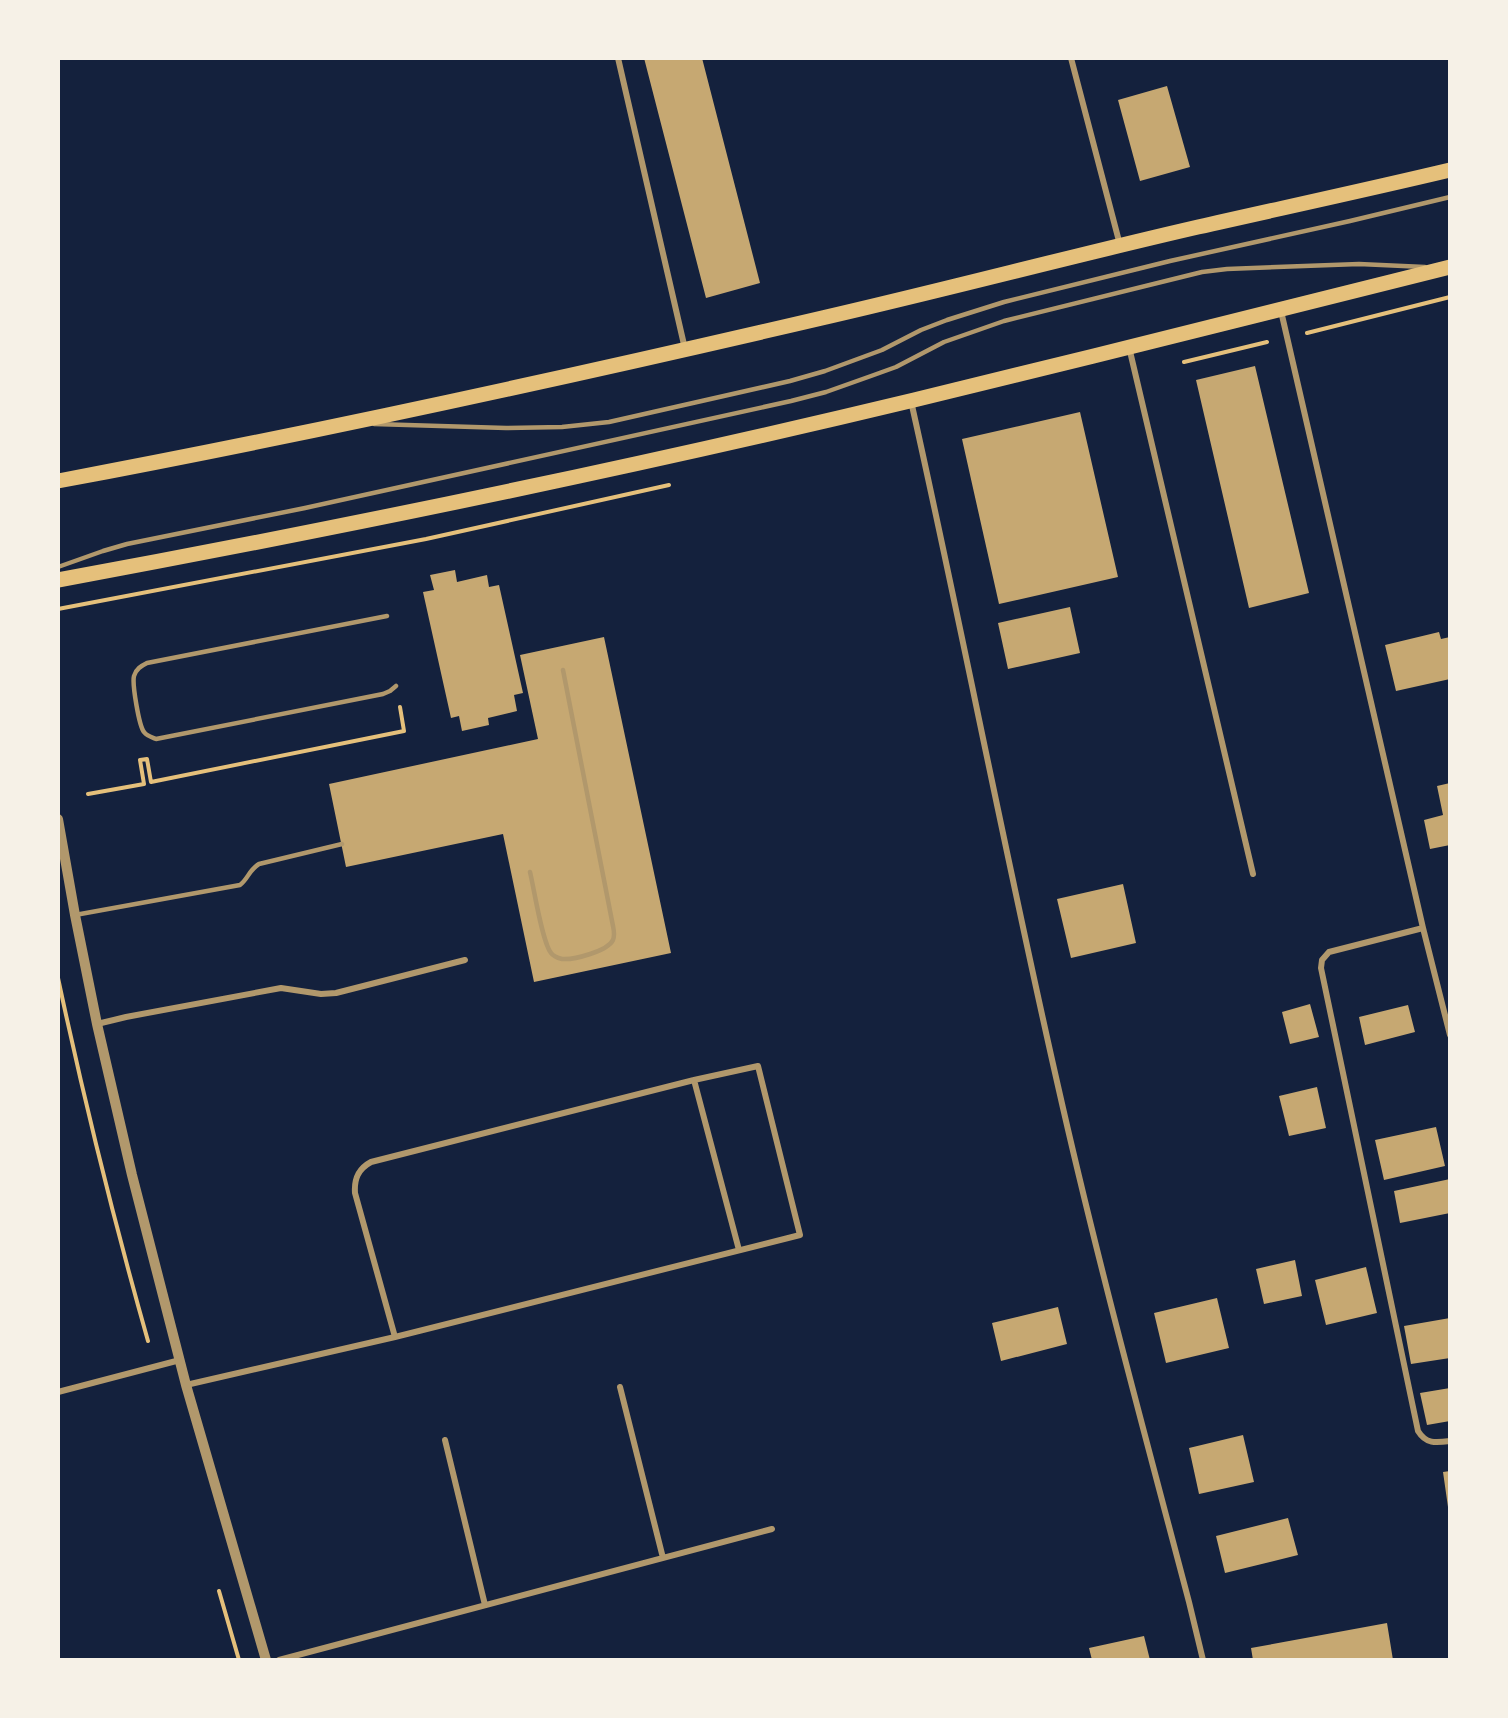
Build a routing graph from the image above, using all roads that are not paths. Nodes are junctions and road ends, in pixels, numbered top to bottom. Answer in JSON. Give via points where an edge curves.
{"nodes":[{"id":1,"x":618,"y":58,"type":"edge"},
{"id":2,"x":1071,"y":58,"type":"edge"},
{"id":3,"x":1449,"y":170,"type":"edge"},
{"id":4,"x":1449,"y":196,"type":"edge"},
{"id":5,"x":1120,"y":246,"type":"junction"},
{"id":6,"x":1446,"y":268,"type":"edge"},
{"id":7,"x":1281,"y":310,"type":"junction"},
{"id":8,"x":1129,"y":347,"type":"junction"},
{"id":9,"x":685,"y":349,"type":"junction"},
{"id":10,"x":911,"y":400,"type":"junction"},
{"id":11,"x":344,"y":424,"type":"junction"},
{"id":12,"x":58,"y":481,"type":"edge"},
{"id":13,"x":58,"y":567,"type":"edge"},
{"id":14,"x":58,"y":580,"type":"edge"},
{"id":15,"x":387,"y":616,"type":"dead end"},
{"id":16,"x":563,"y":670,"type":"dead end"},
{"id":17,"x":396,"y":686,"type":"road end"},
{"id":18,"x":59,"y":827,"type":"edge"},
{"id":19,"x":342,"y":844,"type":"dead end"},
{"id":20,"x":530,"y":872,"type":"dead end"},
{"id":21,"x":1253,"y":874,"type":"dead end"},
{"id":22,"x":75,"y":915,"type":"junction"},
{"id":23,"x":1423,"y":928,"type":"junction"},
{"id":24,"x":465,"y":960,"type":"dead end"},
{"id":25,"x":97,"y":1024,"type":"junction"},
{"id":26,"x":1449,"y":1035,"type":"edge"},
{"id":27,"x":694,"y":1080,"type":"junction"},
{"id":28,"x":739,"y":1250,"type":"junction"},
{"id":29,"x":395,"y":1337,"type":"junction"},
{"id":30,"x":180,"y":1360,"type":"junction"},
{"id":31,"x":186,"y":1385,"type":"junction"},
{"id":32,"x":620,"y":1387,"type":"dead end"},
{"id":33,"x":58,"y":1392,"type":"edge"},
{"id":34,"x":445,"y":1440,"type":"dead end"},
{"id":35,"x":1449,"y":1441,"type":"edge"},
{"id":36,"x":772,"y":1529,"type":"dead end"},
{"id":37,"x":663,"y":1558,"type":"junction"},
{"id":38,"x":485,"y":1605,"type":"junction"},
{"id":39,"x":266,"y":1659,"type":"edge"},
{"id":40,"x":279,"y":1659,"type":"edge"},
{"id":41,"x":1203,"y":1659,"type":"edge"}],
"edges":[{"from":1,"to":9,"type":"street"},
{"from":2,"to":5,"type":"street"},
{"from":3,"to":5,"type":"main road"},
{"from":4,"to":11,"type":"lane","via":[[1005,302],[947,320],[825,371],[609,422],[506,428]]},
{"from":5,"to":9,"type":"main road"},
{"from":6,"to":7,"type":"main road"},
{"from":6,"to":13,"type":"lane","via":[[1359,264],[1202,272],[1004,321],[826,392],[127,544]]},
{"from":7,"to":8,"type":"main road"},
{"from":7,"to":23,"type":"street"},
{"from":8,"to":10,"type":"main road"},
{"from":8,"to":21,"type":"street"},
{"from":9,"to":11,"type":"main road"},
{"from":10,"to":14,"type":"main road","via":[[573,478]]},
{"from":10,"to":41,"type":"street","via":[[1089,1220]]},
{"from":11,"to":12,"type":"main road"},
{"from":15,"to":17,"type":"lane","via":[[147,663],[137,670],[134,682],[141,727],[156,739],[383,694]]},
{"from":16,"to":20,"type":"lane","via":[[614,926],[609,945],[571,958],[553,956],[546,945]]},
{"from":18,"to":22,"type":"street"},
{"from":19,"to":22,"type":"lane","via":[[259,864],[240,885]]},
{"from":22,"to":25,"type":"street"},
{"from":23,"to":26,"type":"street"},
{"from":23,"to":35,"type":"street","via":[[1329,952],[1322,960],[1322,968],[1418,1431],[1432,1443]]},
{"from":24,"to":25,"type":"street","via":[[336,993],[281,988]]},
{"from":25,"to":30,"type":"street"},
{"from":27,"to":28,"type":"street"},
{"from":27,"to":28,"type":"street","via":[[758,1066],[800,1234]]},
{"from":27,"to":29,"type":"street","via":[[365,1165],[356,1179],[356,1193]]},
{"from":28,"to":29,"type":"street"},
{"from":29,"to":31,"type":"street"},
{"from":30,"to":31,"type":"street"},
{"from":30,"to":33,"type":"street"},
{"from":31,"to":39,"type":"street"},
{"from":32,"to":37,"type":"street"},
{"from":34,"to":38,"type":"street"},
{"from":36,"to":37,"type":"street"},
{"from":37,"to":38,"type":"street"},
{"from":38,"to":40,"type":"street"}]}
